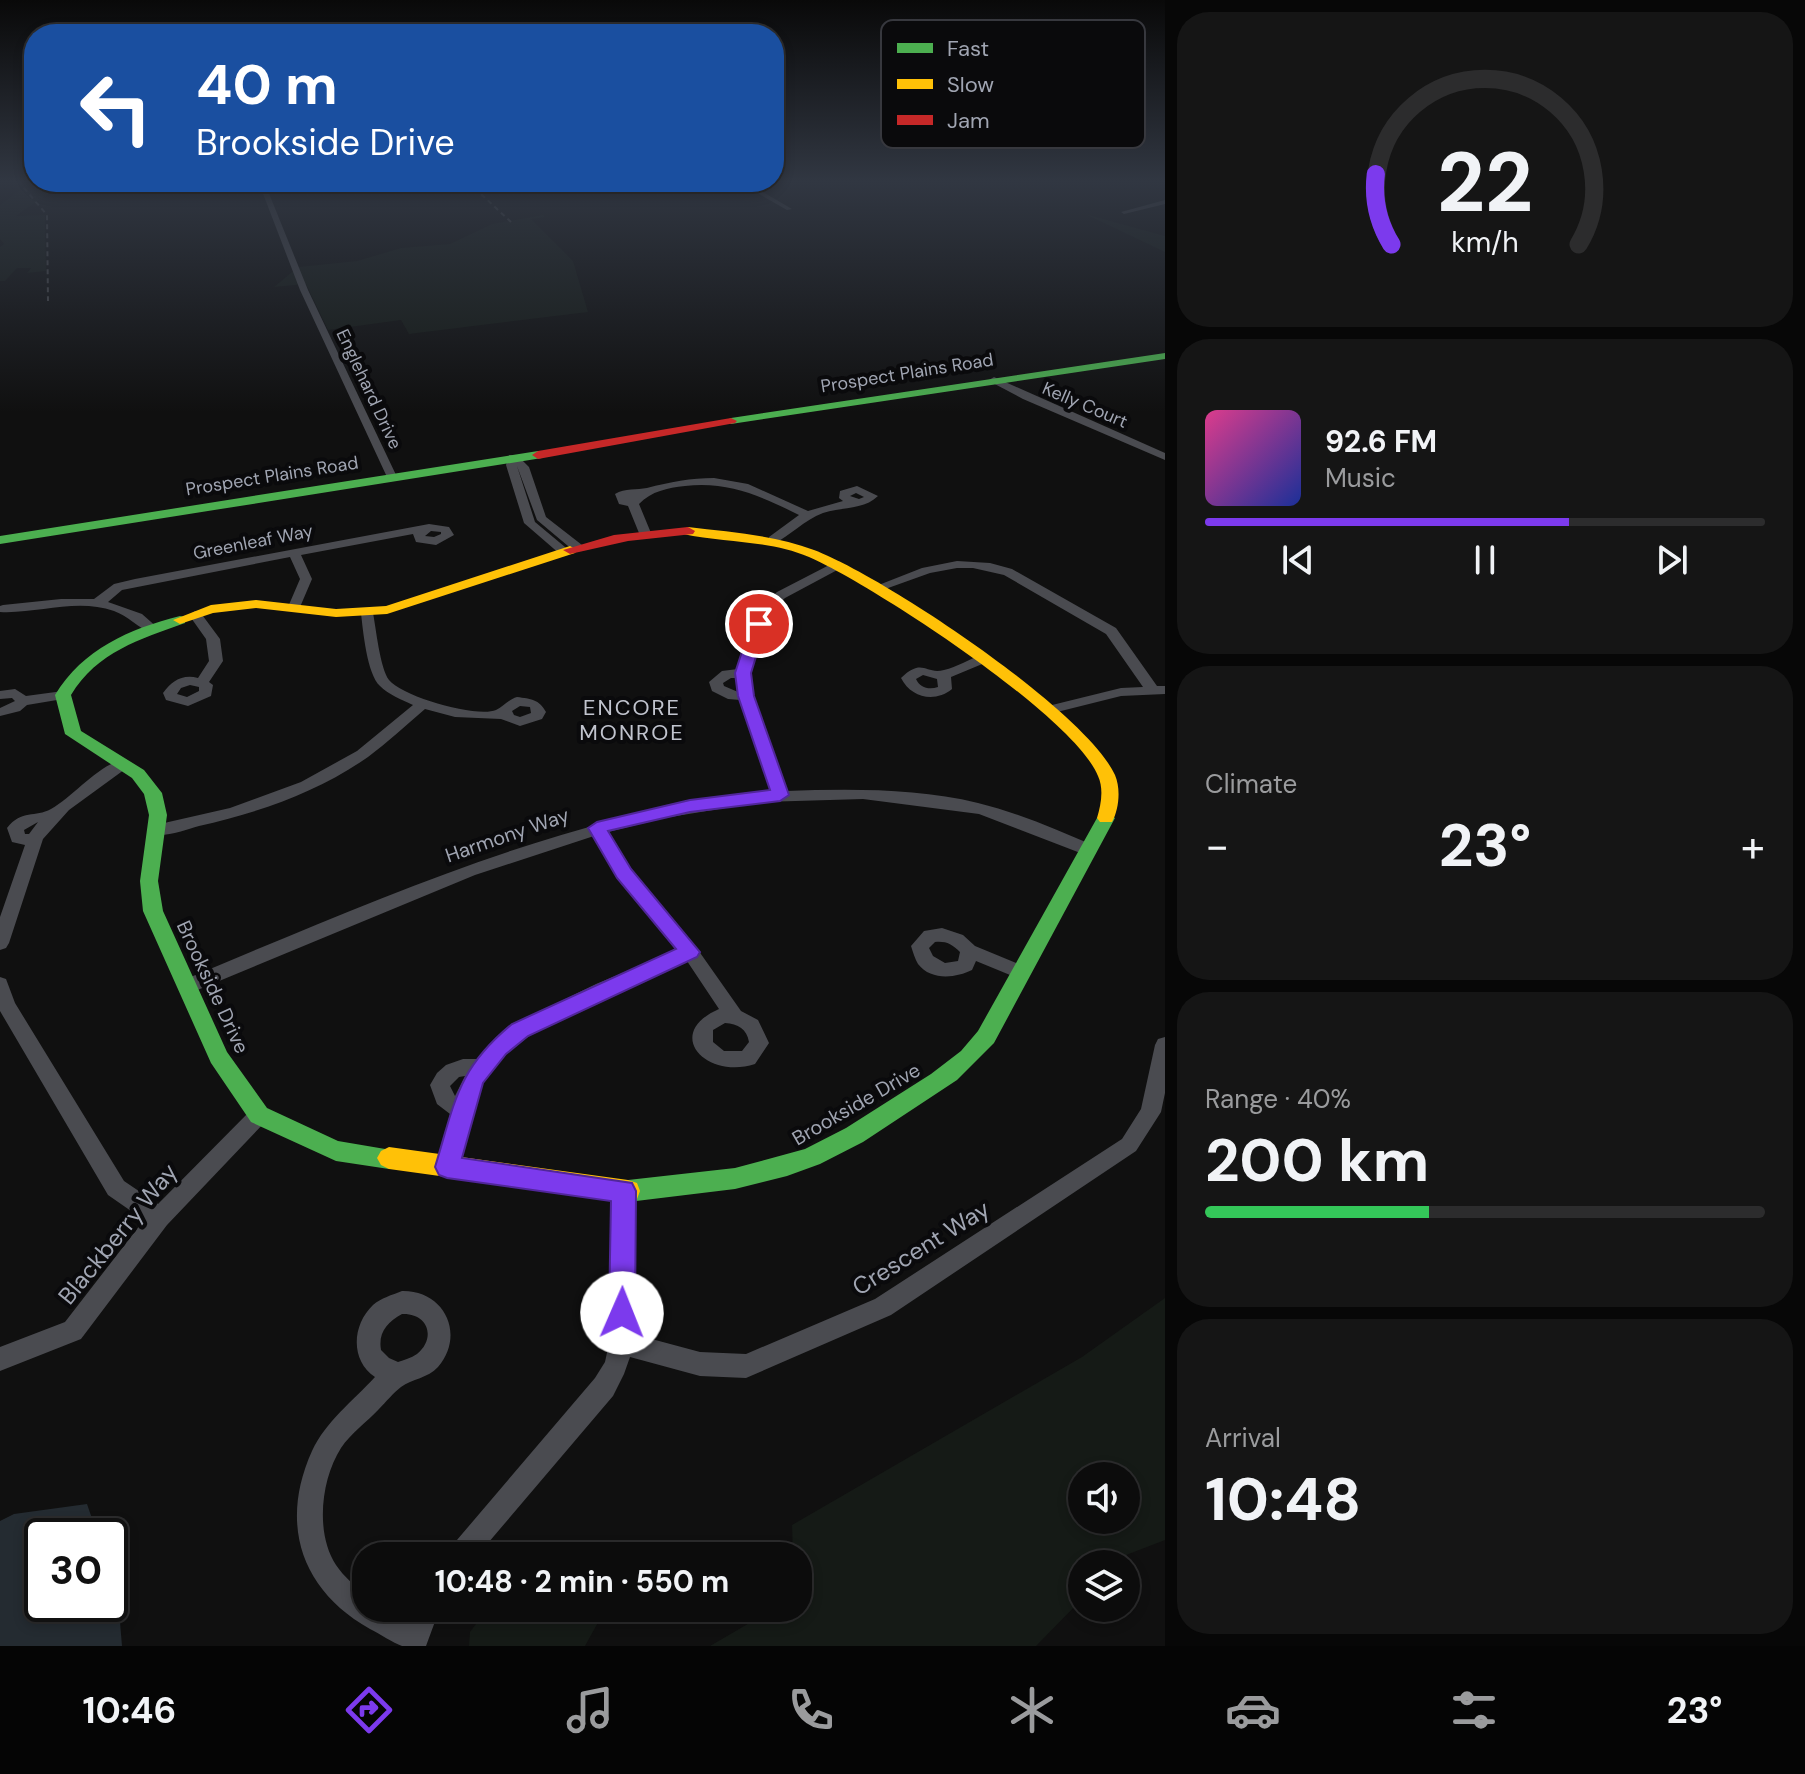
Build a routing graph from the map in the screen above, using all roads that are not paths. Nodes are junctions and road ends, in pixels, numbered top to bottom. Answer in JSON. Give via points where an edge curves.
{"nodes":[{"id":1,"x":291,"y":258,"type":"edge"},
{"id":2,"x":1165,"y":356,"type":"edge"},
{"id":3,"x":994,"y":380,"type":"junction"},
{"id":4,"x":513,"y":457,"type":"junction"},
{"id":5,"x":1165,"y":457,"type":"edge"},
{"id":6,"x":392,"y":477,"type":"junction"},
{"id":7,"x":856,"y":502,"type":"dead end"},
{"id":8,"x":806,"y":514,"type":"junction"},
{"id":9,"x":421,"y":529,"type":"dead end"},
{"id":10,"x":645,"y":533,"type":"junction"},
{"id":11,"x":0,"y":540,"type":"edge"},
{"id":12,"x":773,"y":540,"type":"junction"},
{"id":13,"x":571,"y":550,"type":"junction"},
{"id":14,"x":293,"y":552,"type":"junction"},
{"id":15,"x":837,"y":565,"type":"junction"},
{"id":16,"x":877,"y":588,"type":"junction"},
{"id":17,"x":98,"y":603,"type":"junction"},
{"id":18,"x":294,"y":607,"type":"junction"},
{"id":19,"x":1,"y":610,"type":"edge"},
{"id":20,"x":367,"y":613,"type":"junction"},
{"id":21,"x":195,"y":615,"type":"junction"},
{"id":22,"x":152,"y":629,"type":"junction"},
{"id":23,"x":982,"y":659,"type":"junction"},
{"id":24,"x":743,"y":673,"type":"junction"},
{"id":25,"x":942,"y":676,"type":"dead end"},
{"id":26,"x":202,"y":682,"type":"dead end"},
{"id":27,"x":1159,"y":689,"type":"edge"},
{"id":28,"x":0,"y":695,"type":"edge"},
{"id":29,"x":63,"y":695,"type":"junction"},
{"id":30,"x":746,"y":696,"type":"junction"},
{"id":31,"x":23,"y":701,"type":"junction"},
{"id":32,"x":420,"y":706,"type":"junction"},
{"id":33,"x":1049,"y":710,"type":"junction"},
{"id":34,"x":0,"y":712,"type":"edge"},
{"id":35,"x":505,"y":714,"type":"dead end"},
{"id":36,"x":123,"y":764,"type":"junction"},
{"id":37,"x":780,"y":795,"type":"junction"},
{"id":38,"x":597,"y":828,"type":"junction"},
{"id":39,"x":157,"y":830,"type":"junction"},
{"id":40,"x":1089,"y":850,"type":"junction"},
{"id":41,"x":0,"y":943,"type":"edge"},
{"id":42,"x":969,"y":951,"type":"dead end"},
{"id":43,"x":690,"y":952,"type":"junction"},
{"id":44,"x":1022,"y":973,"type":"junction"},
{"id":45,"x":0,"y":984,"type":"edge"},
{"id":46,"x":188,"y":986,"type":"junction"},
{"id":47,"x":3,"y":1006,"type":"edge"},
{"id":48,"x":734,"y":1015,"type":"dead end"},
{"id":49,"x":1165,"y":1045,"type":"edge"},
{"id":50,"x":482,"y":1068,"type":"junction"},
{"id":51,"x":463,"y":1110,"type":"junction"},
{"id":52,"x":259,"y":1115,"type":"junction"},
{"id":53,"x":447,"y":1167,"type":"junction"},
{"id":54,"x":624,"y":1191,"type":"junction"},
{"id":55,"x":159,"y":1218,"type":"junction"},
{"id":56,"x":621,"y":1343,"type":"junction"},
{"id":57,"x":0,"y":1359,"type":"edge"},
{"id":58,"x":397,"y":1374,"type":"dead end"},
{"id":59,"x":472,"y":1542,"type":"edge"},
{"id":60,"x":421,"y":1622,"type":"edge"},
{"id":61,"x":414,"y":1642,"type":"edge"}],
"edges":[{"from":1,"to":6,"type":"street","name":"Englehard Drive"},
{"from":2,"to":3,"type":"street","name":"Prospect Plains Road"},
{"from":3,"to":4,"type":"street","name":"Prospect Plains Road","via":[[642,431]]},
{"from":3,"to":5,"type":"street","name":"Kelly Court"},
{"from":4,"to":6,"type":"street","name":"Prospect Plains Road"},
{"from":4,"to":13,"type":"street","via":[[527,518]]},
{"from":6,"to":11,"type":"street","name":"Prospect Plains Road"},
{"from":7,"to":8,"type":"street"},
{"from":8,"to":10,"type":"street","via":[[731,481],[705,479],[621,494],[623,502],[633,504]]},
{"from":8,"to":12,"type":"street"},
{"from":9,"to":14,"type":"street","name":"Greenleaf Way"},
{"from":10,"to":12,"type":"street","name":"Brookside Drive","via":[[688,531]]},
{"from":10,"to":13,"type":"street","name":"Brookside Drive"},
{"from":12,"to":15,"type":"street","name":"Brookside Drive"},
{"from":13,"to":20,"type":"street","name":"Brookside Drive"},
{"from":14,"to":17,"type":"street","name":"Greenleaf Way","via":[[118,587]]},
{"from":14,"to":18,"type":"street","via":[[306,579]]},
{"from":15,"to":16,"type":"street","name":"Brookside Drive"},
{"from":15,"to":24,"type":"street","via":[[766,609]]},
{"from":16,"to":23,"type":"street","name":"Brookside Drive"},
{"from":16,"to":27,"type":"street","via":[[938,565],[994,567],[1111,631]]},
{"from":17,"to":19,"type":"street"},
{"from":17,"to":22,"type":"street","via":[[134,613]]},
{"from":18,"to":20,"type":"street","name":"Brookside Drive"},
{"from":18,"to":21,"type":"street","name":"Brookside Drive","via":[[238,605]]},
{"from":20,"to":32,"type":"street","via":[[383,682]]},
{"from":21,"to":22,"type":"street","name":"Brookside Drive"},
{"from":21,"to":26,"type":"street","via":[[213,639],[216,661]]},
{"from":22,"to":29,"type":"street","name":"Brookside Drive","via":[[89,660]]},
{"from":23,"to":25,"type":"street"},
{"from":23,"to":33,"type":"street","name":"Brookside Drive"},
{"from":24,"to":30,"type":"street"},
{"from":24,"to":30,"type":"street","via":[[727,674],[716,682],[722,692]]},
{"from":27,"to":33,"type":"street","via":[[1121,692]]},
{"from":28,"to":31,"type":"street","via":[[15,693]]},
{"from":29,"to":31,"type":"street"},
{"from":29,"to":36,"type":"street","name":"Brookside Drive","via":[[73,734]]},
{"from":30,"to":37,"type":"street"},
{"from":31,"to":34,"type":"street"},
{"from":32,"to":35,"type":"street","via":[[481,716]]},
{"from":32,"to":39,"type":"street","via":[[355,759],[309,784],[234,813]]},
{"from":33,"to":40,"type":"street","name":"Brookside Drive","via":[[1107,775],[1110,805]]},
{"from":36,"to":39,"type":"street","name":"Brookside Drive","via":[[153,793]]},
{"from":36,"to":41,"type":"street","via":[[53,815],[34,841]]},
{"from":37,"to":38,"type":"street","name":"Harmony Way","via":[[690,806]]},
{"from":37,"to":40,"type":"street","name":"Harmony Way","via":[[889,794],[965,805],[1016,819]]},
{"from":38,"to":43,"type":"street","via":[[624,874]]},
{"from":38,"to":46,"type":"street","name":"Harmony Way","via":[[532,846]]},
{"from":39,"to":46,"type":"street","name":"Brookside Drive","via":[[149,881],[153,911]]},
{"from":40,"to":44,"type":"street","name":"Brookside Drive"},
{"from":42,"to":44,"type":"street"},
{"from":43,"to":48,"type":"street"},
{"from":43,"to":50,"type":"street","via":[[520,1030]]},
{"from":44,"to":54,"type":"street","name":"Brookside Drive","via":[[986,1037],[955,1071],[837,1145],[767,1173],[714,1184]]},
{"from":45,"to":47,"type":"street"},
{"from":46,"to":52,"type":"street","name":"Brookside Drive","via":[[219,1057]]},
{"from":47,"to":55,"type":"street","via":[[116,1188]]},
{"from":49,"to":56,"type":"street","name":"Crescent Way","via":[[1151,1112],[1129,1145],[883,1307],[746,1366],[700,1364]]},
{"from":50,"to":51,"type":"street"},
{"from":50,"to":51,"type":"street","via":[[452,1070],[440,1085],[446,1102]]},
{"from":51,"to":53,"type":"street"},
{"from":52,"to":53,"type":"street","name":"Brookside Drive","via":[[336,1151]]},
{"from":52,"to":55,"type":"street","name":"Blackberry Way"},
{"from":53,"to":54,"type":"street","name":"Brookside Drive"},
{"from":54,"to":56,"type":"street"},
{"from":55,"to":57,"type":"street","name":"Blackberry Way","via":[[73,1331]]},
{"from":56,"to":59,"type":"street","via":[[604,1387]]},
{"from":58,"to":61,"type":"street","via":[[332,1439],[311,1487],[311,1526],[319,1562],[336,1587]]},
{"from":60,"to":61,"type":"street"}]}
